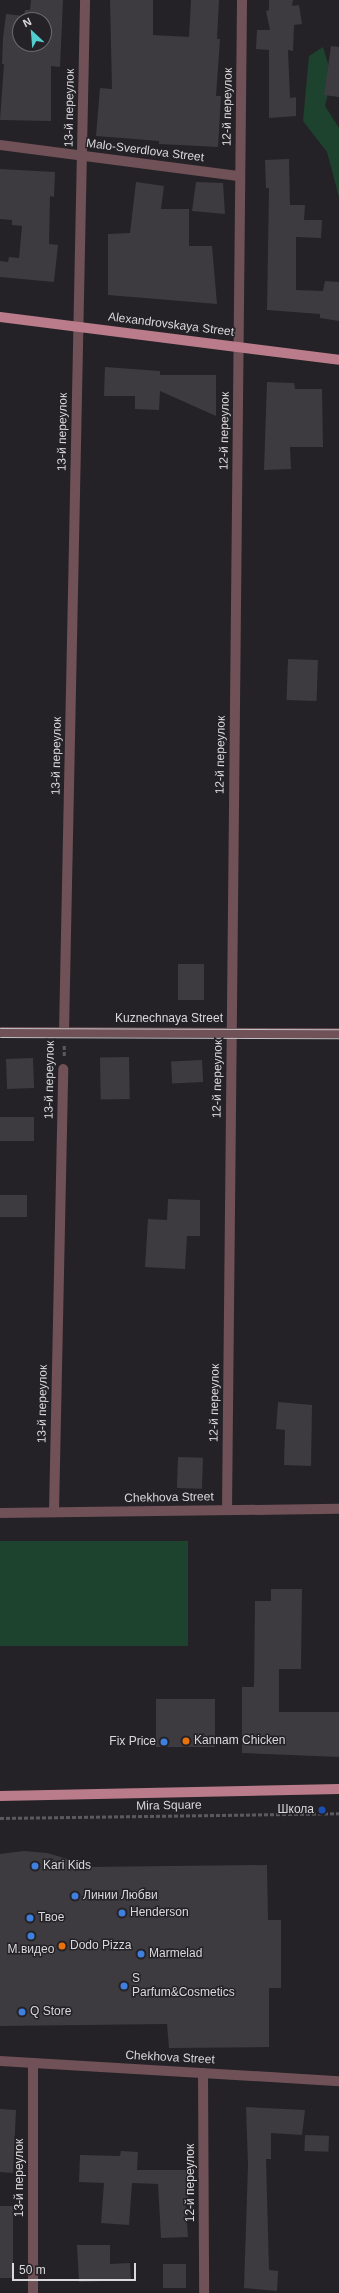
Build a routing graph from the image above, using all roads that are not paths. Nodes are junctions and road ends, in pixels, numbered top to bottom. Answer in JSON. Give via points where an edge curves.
{"nodes":[{"id":1,"x":85,"y":0,"type":"edge"},
{"id":2,"x":242,"y":0,"type":"edge"},
{"id":3,"x":0,"y":145,"type":"edge"},
{"id":4,"x":82,"y":156,"type":"junction"},
{"id":5,"x":240,"y":176,"type":"junction"},
{"id":6,"x":0,"y":317,"type":"edge"},
{"id":7,"x":78,"y":327,"type":"junction"},
{"id":8,"x":238,"y":346,"type":"junction"},
{"id":9,"x":339,"y":360,"type":"edge"},
{"id":10,"x":0,"y":1032,"type":"edge"},
{"id":11,"x":64,"y":1032,"type":"junction"},
{"id":12,"x":232,"y":1032,"type":"junction"},
{"id":13,"x":339,"y":1033,"type":"edge"},
{"id":14,"x":63,"y":1069,"type":"road end"},
{"id":15,"x":339,"y":1509,"type":"edge"},
{"id":16,"x":227,"y":1510,"type":"junction"},
{"id":17,"x":0,"y":1512,"type":"edge"},
{"id":18,"x":54,"y":1512,"type":"junction"},
{"id":19,"x":339,"y":1789,"type":"edge"},
{"id":20,"x":0,"y":1796,"type":"edge"},
{"id":21,"x":0,"y":2061,"type":"edge"},
{"id":22,"x":33,"y":2063,"type":"junction"},
{"id":23,"x":203,"y":2073,"type":"junction"},
{"id":24,"x":339,"y":2081,"type":"edge"},
{"id":25,"x":33,"y":2293,"type":"edge"},
{"id":26,"x":204,"y":2293,"type":"edge"}],
"edges":[{"from":1,"to":4,"type":"street","name":"13-й переулок"},
{"from":2,"to":5,"type":"street","name":"12-й переулок"},
{"from":3,"to":4,"type":"street","name":"Malo-Sverdlova Street"},
{"from":4,"to":5,"type":"street","name":"Malo-Sverdlova Street"},
{"from":4,"to":7,"type":"street","name":"13-й переулок"},
{"from":5,"to":8,"type":"street","name":"12-й переулок"},
{"from":6,"to":7,"type":"main road","name":"Alexandrovskaya Street"},
{"from":7,"to":8,"type":"main road","name":"Alexandrovskaya Street"},
{"from":7,"to":11,"type":"street","name":"13-й переулок"},
{"from":8,"to":9,"type":"main road","name":"Alexandrovskaya Street"},
{"from":8,"to":12,"type":"street","name":"12-й переулок"},
{"from":10,"to":11,"type":"street","name":"Kuznechnaya Street"},
{"from":11,"to":12,"type":"street","name":"Kuznechnaya Street"},
{"from":12,"to":13,"type":"street","name":"Kuznechnaya Street"},
{"from":12,"to":16,"type":"street","name":"12-й переулок"},
{"from":14,"to":18,"type":"street","name":"13-й переулок"},
{"from":15,"to":16,"type":"street","name":"Chekhova Street"},
{"from":16,"to":18,"type":"street","name":"Chekhova Street"},
{"from":17,"to":18,"type":"street","name":"Chekhova Street"},
{"from":19,"to":20,"type":"main road"},
{"from":21,"to":22,"type":"street","name":"Chekhova Street"},
{"from":22,"to":23,"type":"street","name":"Chekhova Street"},
{"from":22,"to":25,"type":"street","name":"13-й переулок"},
{"from":23,"to":24,"type":"street","name":"Chekhova Street"},
{"from":23,"to":26,"type":"street","name":"12-й переулок"}]}
